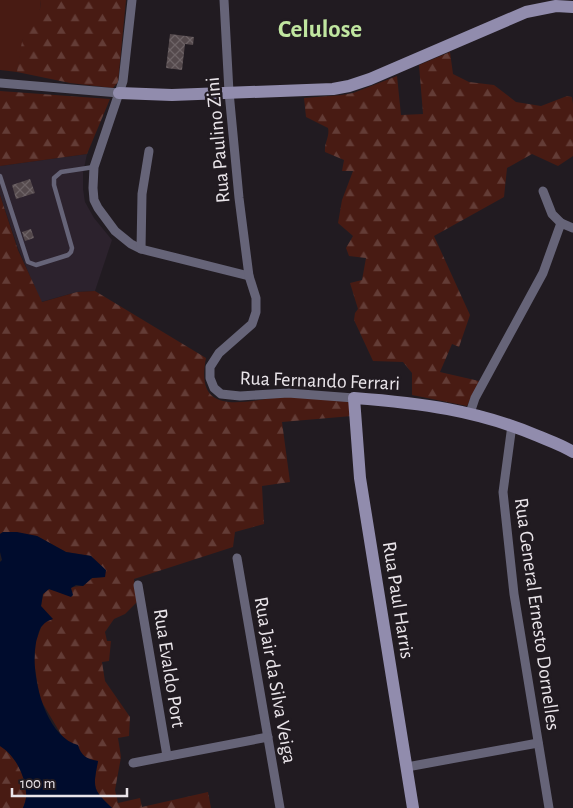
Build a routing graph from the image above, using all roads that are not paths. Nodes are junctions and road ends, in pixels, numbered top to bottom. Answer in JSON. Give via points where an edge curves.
{"nodes":[{"id":1,"x":132,"y":0,"type":"edge"},
{"id":2,"x":224,"y":0,"type":"edge"},
{"id":3,"x":573,"y":7,"type":"edge"},
{"id":4,"x":0,"y":83,"type":"edge"},
{"id":5,"x":229,"y":92,"type":"junction"},
{"id":6,"x":119,"y":93,"type":"junction"},
{"id":7,"x":149,"y":150,"type":"dead end"},
{"id":8,"x":94,"y":167,"type":"junction"},
{"id":9,"x":0,"y":176,"type":"edge"},
{"id":10,"x":544,"y":191,"type":"dead end"},
{"id":11,"x":561,"y":223,"type":"junction"},
{"id":12,"x":573,"y":228,"type":"edge"},
{"id":13,"x":141,"y":248,"type":"junction"},
{"id":14,"x":249,"y":276,"type":"junction"},
{"id":15,"x":354,"y":398,"type":"junction"},
{"id":16,"x":470,"y":413,"type":"junction"},
{"id":17,"x":512,"y":425,"type":"junction"},
{"id":18,"x":573,"y":452,"type":"edge"},
{"id":19,"x":237,"y":558,"type":"dead end"},
{"id":20,"x":138,"y":585,"type":"dead end"},
{"id":21,"x":268,"y":737,"type":"junction"},
{"id":22,"x":538,"y":743,"type":"junction"},
{"id":23,"x":167,"y":756,"type":"junction"},
{"id":24,"x":133,"y":763,"type":"dead end"},
{"id":25,"x":407,"y":767,"type":"junction"},
{"id":26,"x":280,"y":808,"type":"edge"},
{"id":27,"x":413,"y":808,"type":"edge"},
{"id":28,"x":549,"y":808,"type":"edge"}],
"edges":[{"from":1,"to":6,"type":"street"},
{"from":2,"to":5,"type":"street","name":"Rua Paulino Zini"},
{"from":3,"to":5,"type":"street","via":[[556,6],[526,12],[349,86]]},
{"from":4,"to":6,"type":"street"},
{"from":5,"to":6,"type":"street"},
{"from":5,"to":14,"type":"street","name":"Rua Paulino Zini"},
{"from":6,"to":8,"type":"street"},
{"from":7,"to":13,"type":"street","via":[[143,176]]},
{"from":8,"to":9,"type":"lane","via":[[61,172],[54,178],[72,248],[68,255],[36,265],[28,262]]},
{"from":8,"to":13,"type":"street","via":[[92,188],[98,208],[121,237]]},
{"from":10,"to":11,"type":"street","via":[[552,214]]},
{"from":11,"to":12,"type":"street"},
{"from":11,"to":16,"type":"street","via":[[543,274],[475,398]]},
{"from":13,"to":14,"type":"street"},
{"from":14,"to":15,"type":"street","name":"Rua Fernando Ferrari","via":[[256,298],[256,312],[252,324],[218,352],[210,367],[214,388],[221,394],[240,396],[288,393]]},
{"from":15,"to":16,"type":"street","name":"Rua Fernando Ferrari","via":[[416,402]]},
{"from":15,"to":25,"type":"street","name":"Rua Paul Harris","via":[[360,478]]},
{"from":16,"to":17,"type":"street","name":"Rua Fernando Ferrari"},
{"from":17,"to":18,"type":"street","name":"Rua Fernando Ferrari"},
{"from":17,"to":22,"type":"street","name":"Rua General Ernesto Dornelles","via":[[503,492],[514,594]]},
{"from":19,"to":21,"type":"street","name":"Rua Jair da Silva Veiga"},
{"from":20,"to":23,"type":"street","name":"Rua Evaldo Port"},
{"from":21,"to":23,"type":"street"},
{"from":21,"to":26,"type":"street","name":"Rua Jair da Silva Veiga"},
{"from":22,"to":25,"type":"street"},
{"from":22,"to":28,"type":"street","name":"Rua General Ernesto Dornelles"},
{"from":23,"to":24,"type":"street"},
{"from":25,"to":27,"type":"street","name":"Rua Paul Harris"}]}
